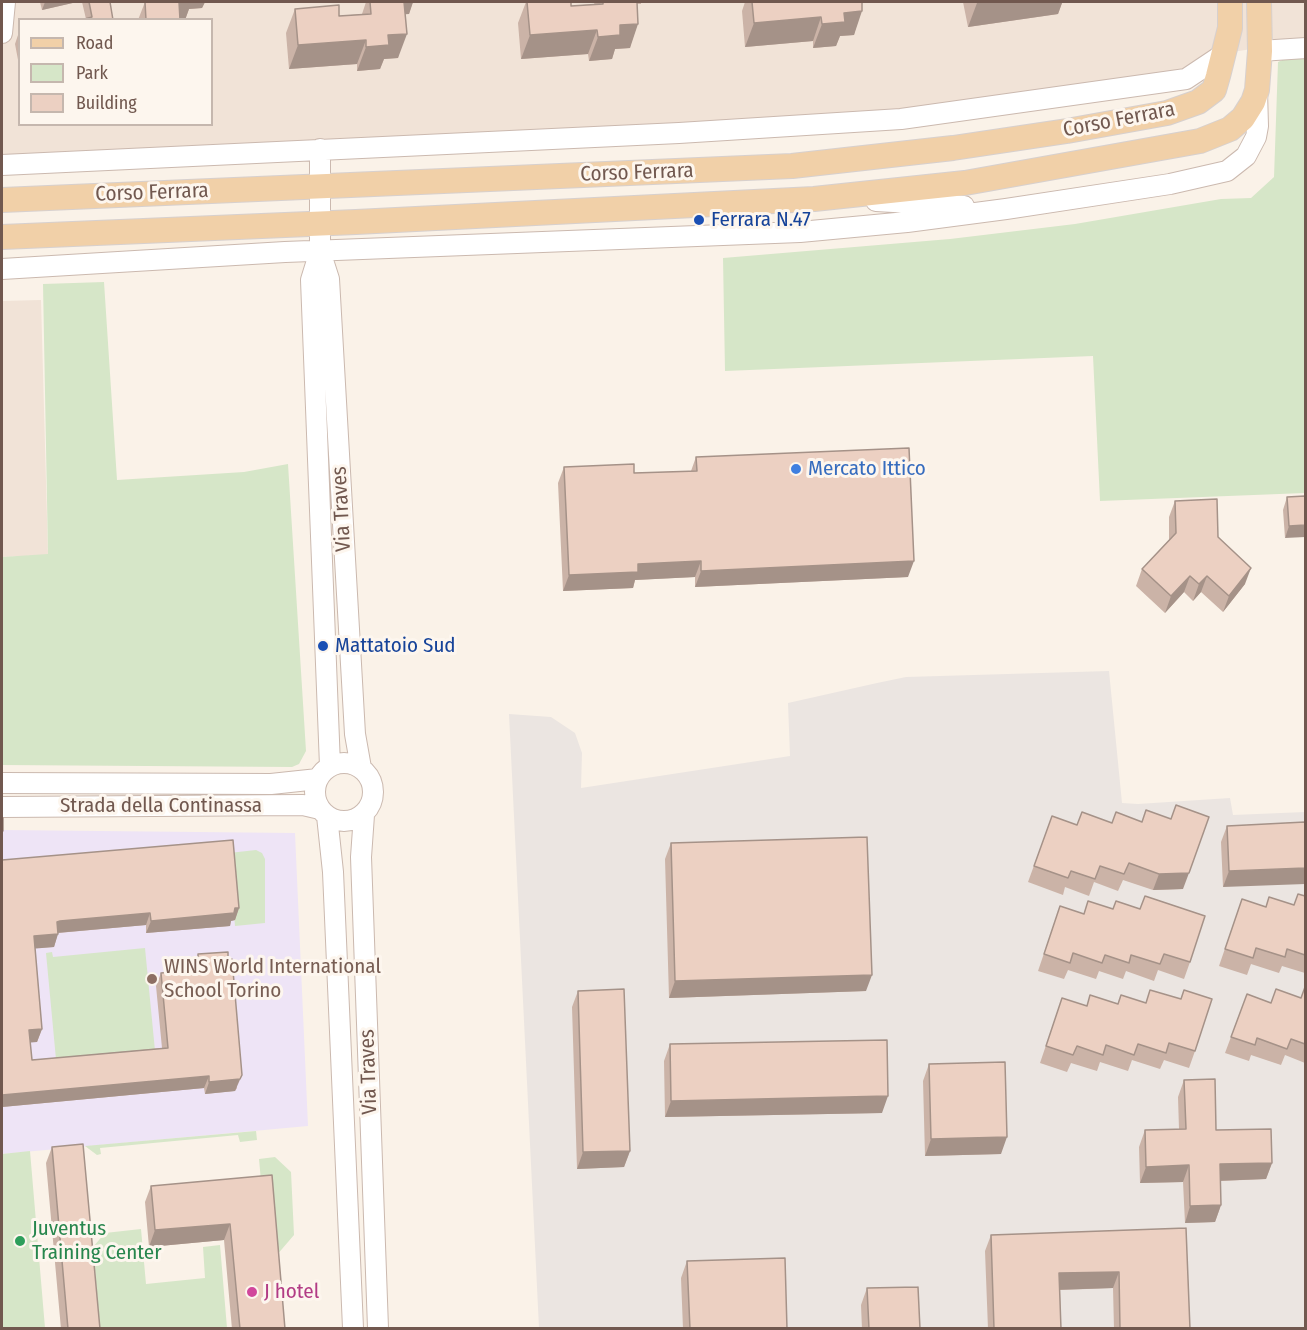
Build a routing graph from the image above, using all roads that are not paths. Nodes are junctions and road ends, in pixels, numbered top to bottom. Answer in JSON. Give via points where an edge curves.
{"nodes":[{"id":1,"x":4,"y":2,"type":"edge"},
{"id":2,"x":1230,"y":2,"type":"edge"},
{"id":3,"x":1259,"y":2,"type":"edge"},
{"id":4,"x":2,"y":33,"type":"edge"},
{"id":5,"x":1305,"y":48,"type":"edge"},
{"id":6,"x":1260,"y":51,"type":"junction"},
{"id":7,"x":1225,"y":53,"type":"junction"},
{"id":8,"x":1257,"y":90,"type":"junction"},
{"id":9,"x":320,"y":149,"type":"junction"},
{"id":10,"x":2,"y":165,"type":"edge"},
{"id":11,"x":321,"y":186,"type":"junction"},
{"id":12,"x":814,"y":199,"type":"junction"},
{"id":13,"x":2,"y":200,"type":"edge"},
{"id":14,"x":1006,"y":209,"type":"junction"},
{"id":15,"x":319,"y":223,"type":"junction"},
{"id":16,"x":2,"y":237,"type":"edge"},
{"id":17,"x":320,"y":251,"type":"junction"},
{"id":18,"x":2,"y":258,"type":"edge"},
{"id":19,"x":50,"y":266,"type":"junction"},
{"id":20,"x":2,"y":268,"type":"edge"},
{"id":21,"x":361,"y":768,"type":"junction"},
{"id":22,"x":324,"y":772,"type":"junction"},
{"id":23,"x":2,"y":783,"type":"edge"},
{"id":24,"x":2,"y":807,"type":"edge"},
{"id":25,"x":323,"y":813,"type":"junction"},
{"id":26,"x":364,"y":815,"type":"junction"},
{"id":27,"x":353,"y":1329,"type":"edge"},
{"id":28,"x":378,"y":1329,"type":"edge"}],
"edges":[{"from":1,"to":4,"type":"street"},
{"from":2,"to":7,"type":"main road"},
{"from":3,"to":6,"type":"main road"},
{"from":5,"to":6,"type":"street"},
{"from":6,"to":8,"type":"main road"},
{"from":7,"to":9,"type":"street","name":"Corso Ferrara","via":[[1186,79],[901,119]]},
{"from":7,"to":11,"type":"main road","name":"Corso Ferrara","via":[[1214,90],[1198,102],[1167,112],[1056,133],[792,166]]},
{"from":8,"to":12,"type":"main road","name":"Corso Ferrara","via":[[1243,118],[1230,129],[1200,141],[965,183]]},
{"from":8,"to":14,"type":"street","name":"Corso Ferrara","via":[[1256,137],[1246,156],[1227,171],[1170,184]]},
{"from":9,"to":10,"type":"street","name":"Corso Ferrara"},
{"from":9,"to":11,"type":"street","name":"Via Traves"},
{"from":11,"to":13,"type":"main road","name":"Corso Ferrara"},
{"from":11,"to":15,"type":"street","name":"Via Traves"},
{"from":12,"to":14,"type":"street","name":"Corso Ferrara"},
{"from":12,"to":15,"type":"main road","name":"Corso Ferrara"},
{"from":14,"to":17,"type":"street","name":"Corso Ferrara","via":[[800,232]]},
{"from":15,"to":16,"type":"main road","name":"Corso Ferrara"},
{"from":15,"to":17,"type":"street","name":"Via Traves"},
{"from":17,"to":19,"type":"street","name":"Corso Ferrara"},
{"from":17,"to":21,"type":"street","name":"Via Traves","via":[[329,279],[355,734]]},
{"from":17,"to":22,"type":"street","name":"Via Traves","via":[[311,280]]},
{"from":18,"to":19,"type":"street","name":"Corso Ferrara"},
{"from":19,"to":20,"type":"street","name":"Corso Ferrara"},
{"from":21,"to":22,"type":"street","via":[[345,763]]},
{"from":21,"to":26,"type":"street","via":[[374,790]]},
{"from":22,"to":23,"type":"street","name":"Strada della Continassa","via":[[270,784]]},
{"from":22,"to":25,"type":"street","via":[[315,794]]},
{"from":24,"to":25,"type":"street","name":"Strada della Continassa","via":[[303,805]]},
{"from":25,"to":26,"type":"street","via":[[346,822]]},
{"from":25,"to":27,"type":"street","name":"Via Traves","via":[[333,872]]},
{"from":26,"to":28,"type":"street","name":"Via Traves","via":[[361,856]]}]}
